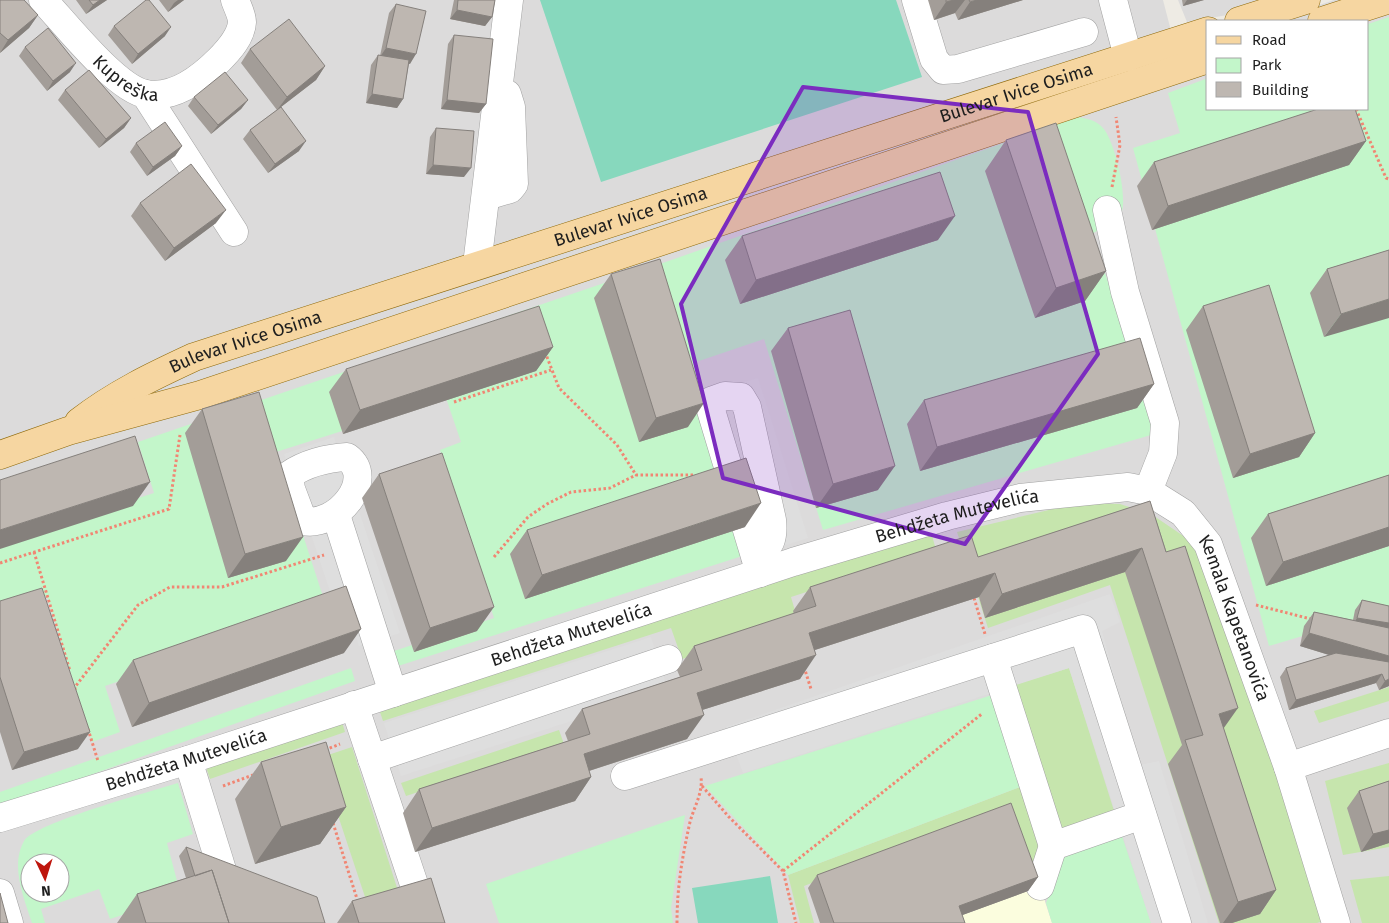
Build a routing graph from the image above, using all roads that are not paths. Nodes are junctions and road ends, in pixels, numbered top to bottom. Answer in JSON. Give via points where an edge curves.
{"nodes":[{"id":1,"x":43,"y":0,"type":"edge"},
{"id":2,"x":235,"y":0,"type":"edge"},
{"id":3,"x":509,"y":0,"type":"edge"},
{"id":4,"x":916,"y":0,"type":"edge"},
{"id":5,"x":1113,"y":0,"type":"edge"},
{"id":6,"x":1387,"y":0,"type":"edge"},
{"id":7,"x":1292,"y":2,"type":"edge"},
{"id":8,"x":1242,"y":20,"type":"edge"},
{"id":9,"x":1325,"y":20,"type":"edge"},
{"id":10,"x":1084,"y":32,"type":"dead end"},
{"id":11,"x":1206,"y":32,"type":"edge"},
{"id":12,"x":1128,"y":57,"type":"junction"},
{"id":13,"x":1206,"y":60,"type":"edge"},
{"id":14,"x":145,"y":94,"type":"junction"},
{"id":15,"x":1107,"y":210,"type":"road end"},
{"id":16,"x":234,"y":232,"type":"dead end"},
{"id":17,"x":477,"y":265,"type":"junction"},
{"id":18,"x":68,"y":431,"type":"junction"},
{"id":19,"x":0,"y":455,"type":"edge"},
{"id":20,"x":1148,"y":491,"type":"junction"},
{"id":21,"x":336,"y":515,"type":"dead end"},
{"id":22,"x":758,"y":565,"type":"junction"},
{"id":23,"x":993,"y":658,"type":"junction"},
{"id":24,"x":668,"y":659,"type":"dead end"},
{"id":25,"x":392,"y":693,"type":"junction"},
{"id":26,"x":354,"y":705,"type":"junction"},
{"id":27,"x":1389,"y":733,"type":"edge"},
{"id":28,"x":368,"y":747,"type":"junction"},
{"id":29,"x":188,"y":760,"type":"junction"},
{"id":30,"x":1288,"y":767,"type":"junction"},
{"id":31,"x":625,"y":776,"type":"dead end"},
{"id":32,"x":1142,"y":815,"type":"junction"},
{"id":33,"x":0,"y":818,"type":"edge"},
{"id":34,"x":1053,"y":846,"type":"junction"},
{"id":35,"x":223,"y":872,"type":"edge"},
{"id":36,"x":1040,"y":886,"type":"edge"},
{"id":37,"x":0,"y":893,"type":"edge"},
{"id":38,"x":9,"y":923,"type":"edge"},
{"id":39,"x":427,"y":923,"type":"edge"},
{"id":40,"x":1177,"y":923,"type":"edge"},
{"id":41,"x":1336,"y":923,"type":"edge"}],
"edges":[{"from":1,"to":14,"type":"street","name":"Kupreška","via":[[106,68]]},
{"from":2,"to":14,"type":"street","name":"Kupreška","via":[[242,21],[232,47],[196,80],[168,94]]},
{"from":3,"to":17,"type":"street"},
{"from":4,"to":10,"type":"street","via":[[934,59],[943,70],[958,69]]},
{"from":5,"to":12,"type":"street"},
{"from":6,"to":9,"type":"main road"},
{"from":7,"to":8,"type":"main road"},
{"from":11,"to":12,"type":"main road","name":"Bulevar Ivice Osima"},
{"from":12,"to":17,"type":"main road","name":"Bulevar Ivice Osima"},
{"from":13,"to":18,"type":"main road","name":"Bulevar Ivice Osima","via":[[200,395]]},
{"from":14,"to":16,"type":"street"},
{"from":15,"to":20,"type":"street","via":[[1125,292],[1165,423],[1163,452]]},
{"from":17,"to":18,"type":"main road","name":"Bulevar Ivice Osima","via":[[194,357],[136,383],[104,402]]},
{"from":18,"to":19,"type":"main road","name":"Bulevar Ivice Osima"},
{"from":20,"to":22,"type":"street","name":"Behdžeta Mutevelića","via":[[1128,487],[1020,498]]},
{"from":20,"to":30,"type":"street","name":"Kemala Kapetanovića","via":[[1164,499],[1195,525],[1208,544]]},
{"from":21,"to":25,"type":"street"},
{"from":22,"to":22,"type":"street","via":[[710,403],[725,396],[741,397],[747,407],[772,525],[771,543]]},
{"from":22,"to":25,"type":"street","name":"Behdžeta Mutevelića"},
{"from":23,"to":31,"type":"street"},
{"from":23,"to":32,"type":"street","via":[[1083,630]]},
{"from":23,"to":34,"type":"street"},
{"from":24,"to":28,"type":"street"},
{"from":25,"to":26,"type":"street","name":"Behdžeta Mutevelića"},
{"from":26,"to":28,"type":"street"},
{"from":26,"to":29,"type":"street","name":"Behdžeta Mutevelića"},
{"from":27,"to":30,"type":"street"},
{"from":28,"to":39,"type":"street"},
{"from":29,"to":33,"type":"street","name":"Behdžeta Mutevelića"},
{"from":29,"to":35,"type":"street"},
{"from":30,"to":41,"type":"street","name":"Kemala Kapetanovića"},
{"from":32,"to":34,"type":"street"},
{"from":32,"to":40,"type":"street"},
{"from":34,"to":36,"type":"street"},
{"from":37,"to":38,"type":"street"}]}
